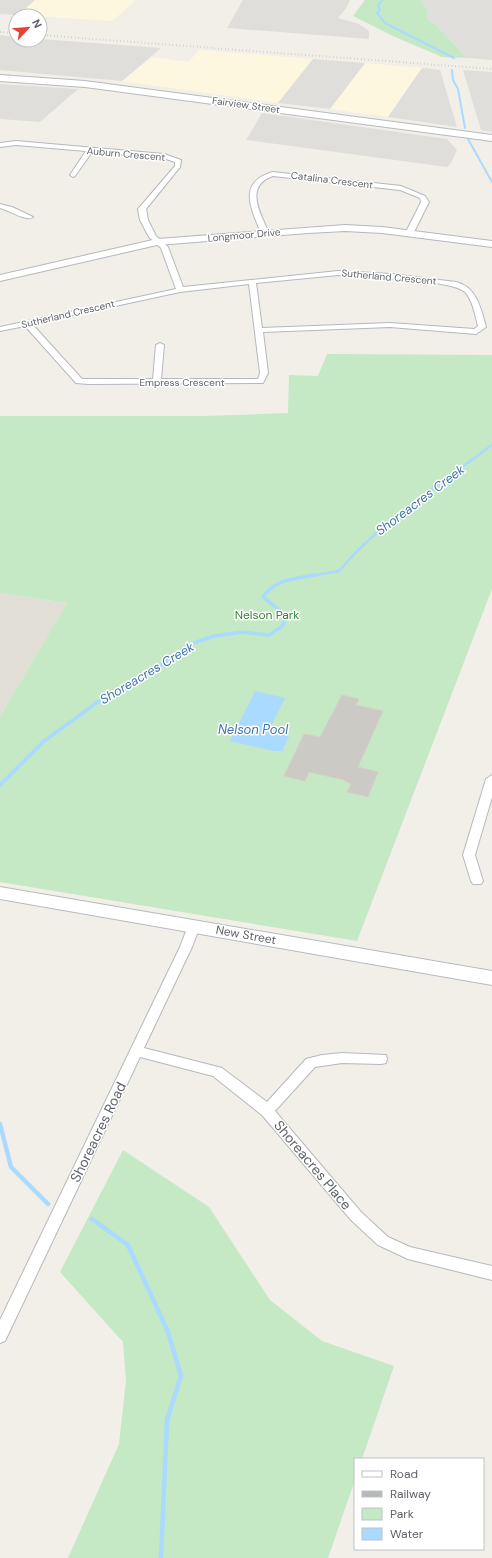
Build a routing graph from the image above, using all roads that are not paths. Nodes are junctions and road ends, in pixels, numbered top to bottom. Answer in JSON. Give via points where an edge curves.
{"nodes":[{"id":1,"x":0,"y":78,"type":"edge"},
{"id":2,"x":492,"y":138,"type":"edge"},
{"id":3,"x":0,"y":145,"type":"edge"},
{"id":4,"x":90,"y":150,"type":"junction"},
{"id":5,"x":73,"y":175,"type":"dead end"},
{"id":6,"x":0,"y":206,"type":"edge"},
{"id":7,"x":29,"y":217,"type":"dead end"},
{"id":8,"x":265,"y":233,"type":"junction"},
{"id":9,"x":409,"y":234,"type":"junction"},
{"id":10,"x":157,"y":242,"type":"junction"},
{"id":11,"x":492,"y":244,"type":"edge"},
{"id":12,"x":0,"y":278,"type":"edge"},
{"id":13,"x":252,"y":281,"type":"junction"},
{"id":14,"x":180,"y":290,"type":"junction"},
{"id":15,"x":27,"y":323,"type":"junction"},
{"id":16,"x":0,"y":329,"type":"edge"},
{"id":17,"x":260,"y":330,"type":"junction"},
{"id":18,"x":160,"y":345,"type":"dead end"},
{"id":19,"x":157,"y":381,"type":"junction"},
{"id":20,"x":492,"y":779,"type":"edge"},
{"id":21,"x":477,"y":881,"type":"dead end"},
{"id":22,"x":0,"y":893,"type":"edge"},
{"id":23,"x":194,"y":926,"type":"junction"},
{"id":24,"x":492,"y":978,"type":"edge"},
{"id":25,"x":137,"y":1051,"type":"junction"},
{"id":26,"x":381,"y":1058,"type":"dead end"},
{"id":27,"x":267,"y":1111,"type":"junction"},
{"id":28,"x":492,"y":1273,"type":"edge"},
{"id":29,"x":0,"y":1336,"type":"edge"}],
"edges":[{"from":1,"to":2,"type":"main road","name":"Fairview Street","via":[[85,84]]},
{"from":3,"to":4,"type":"street","name":"Auburn Crescent","via":[[16,143]]},
{"from":4,"to":5,"type":"street"},
{"from":4,"to":10,"type":"street","name":"Auburn Crescent","via":[[164,156],[179,161],[178,166],[142,209],[144,220]]},
{"from":6,"to":7,"type":"street"},
{"from":8,"to":9,"type":"street","name":"Longmoor Drive","via":[[345,228]]},
{"from":8,"to":9,"type":"street","name":"Catalina Crescent","via":[[252,202],[252,195],[258,180],[273,174],[401,188],[414,192],[423,197],[425,202]]},
{"from":8,"to":10,"type":"street","name":"Longmoor Drive"},
{"from":9,"to":11,"type":"street","name":"Longmoor Drive"},
{"from":10,"to":12,"type":"street","name":"Longmoor Drive"},
{"from":10,"to":14,"type":"street","via":[[164,247]]},
{"from":13,"to":14,"type":"street","name":"Sutherland Crescent"},
{"from":13,"to":17,"type":"street","name":"Empress Crescent"},
{"from":13,"to":17,"type":"street","name":"Sutherland Crescent","via":[[338,273],[456,284],[464,286],[473,297],[482,327],[476,332],[390,325]]},
{"from":14,"to":15,"type":"street","name":"Sutherland Crescent"},
{"from":15,"to":16,"type":"street","name":"Sutherland Crescent"},
{"from":15,"to":19,"type":"street","name":"Empress Crescent","via":[[79,381]]},
{"from":17,"to":19,"type":"street","name":"Empress Crescent","via":[[264,373],[260,381]]},
{"from":18,"to":19,"type":"street"},
{"from":20,"to":21,"type":"street","via":[[469,855]]},
{"from":22,"to":23,"type":"main road","name":"New Street"},
{"from":23,"to":24,"type":"main road","name":"New Street"},
{"from":23,"to":25,"type":"street","name":"Shoreacres Road"},
{"from":25,"to":27,"type":"street","name":"Shoreacres Place","via":[[217,1072]]},
{"from":25,"to":29,"type":"street","name":"Shoreacres Road"},
{"from":26,"to":27,"type":"street","via":[[342,1058],[311,1063]]},
{"from":27,"to":28,"type":"street","name":"Shoreacres Place","via":[[356,1216],[383,1241],[408,1253]]}]}
